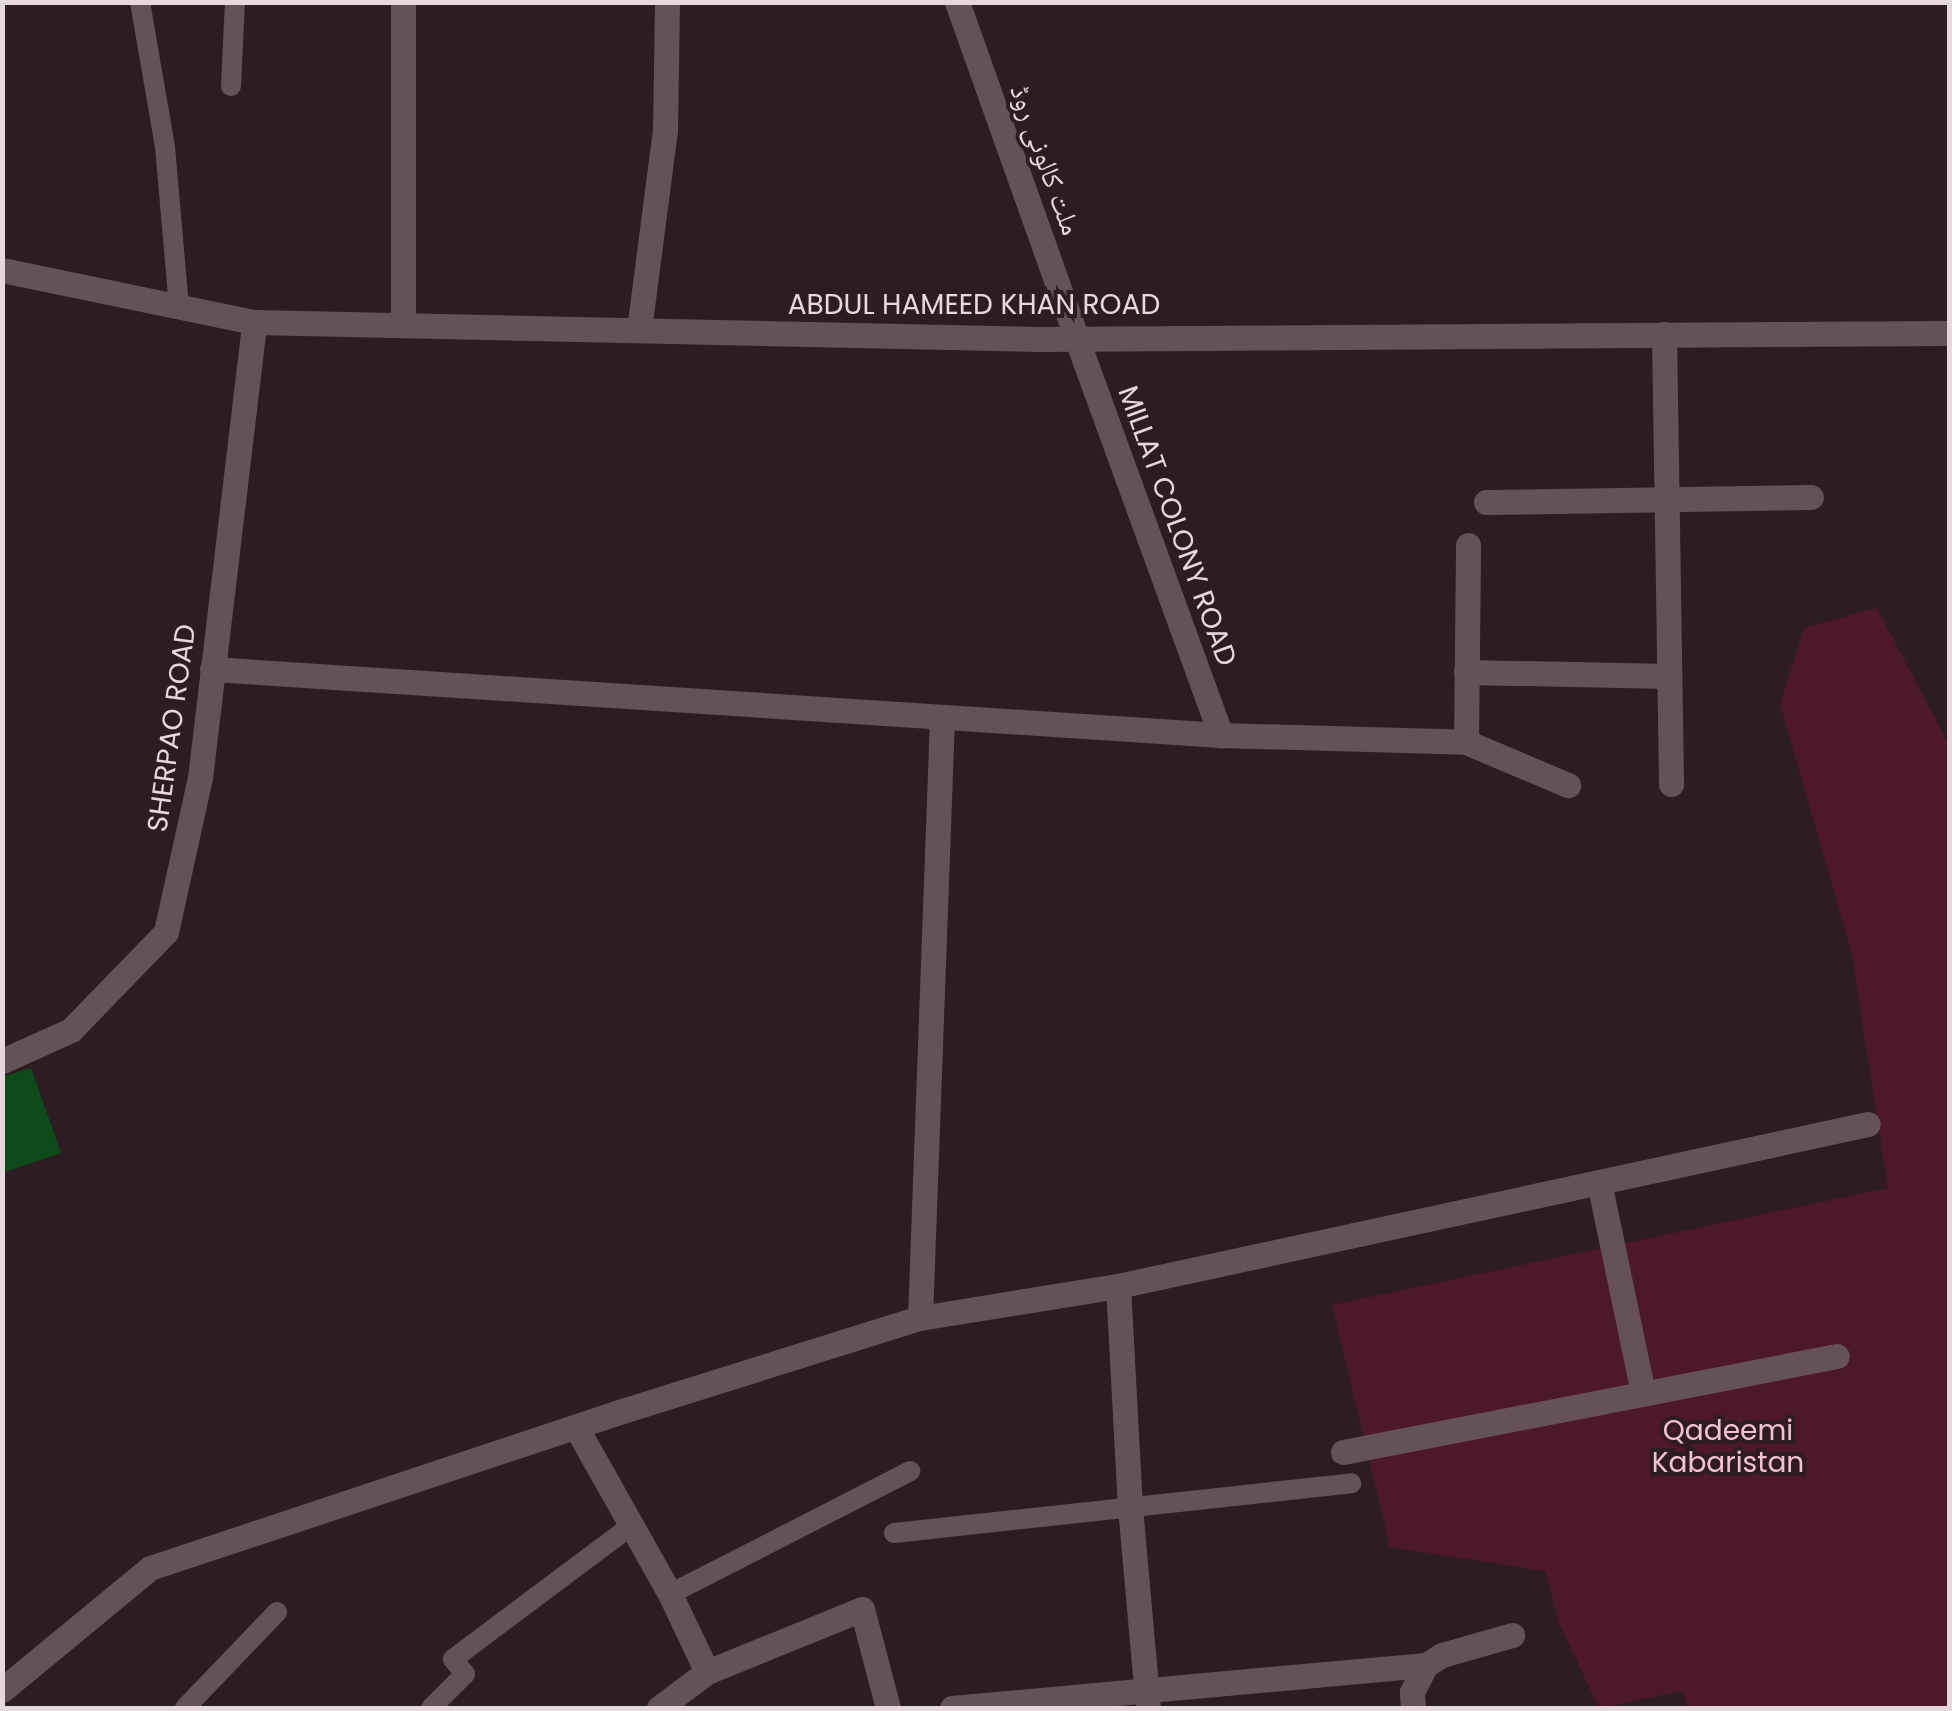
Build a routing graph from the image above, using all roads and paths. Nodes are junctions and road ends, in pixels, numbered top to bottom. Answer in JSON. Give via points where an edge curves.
{"nodes":[{"id":1,"x":140,"y":2,"type":"edge"},
{"id":2,"x":235,"y":2,"type":"edge"},
{"id":3,"x":403,"y":2,"type":"edge"},
{"id":4,"x":668,"y":2,"type":"edge"},
{"id":5,"x":957,"y":2,"type":"edge"},
{"id":6,"x":232,"y":86,"type":"dead end"},
{"id":7,"x":2,"y":270,"type":"edge"},
{"id":8,"x":179,"y":308,"type":"junction"},
{"id":9,"x":254,"y":322,"type":"junction"},
{"id":10,"x":403,"y":325,"type":"junction"},
{"id":11,"x":639,"y":330,"type":"junction"},
{"id":12,"x":1950,"y":333,"type":"edge"},
{"id":13,"x":1664,"y":334,"type":"junction"},
{"id":14,"x":1076,"y":337,"type":"junction"},
{"id":15,"x":1812,"y":498,"type":"dead end"},
{"id":16,"x":1667,"y":499,"type":"junction"},
{"id":17,"x":1486,"y":502,"type":"dead end"},
{"id":18,"x":1468,"y":545,"type":"dead end"},
{"id":19,"x":212,"y":669,"type":"junction"},
{"id":20,"x":1466,"y":672,"type":"junction"},
{"id":21,"x":1670,"y":676,"type":"junction"},
{"id":22,"x":942,"y":718,"type":"junction"},
{"id":23,"x":1221,"y":736,"type":"junction"},
{"id":24,"x":1466,"y":742,"type":"junction"},
{"id":25,"x":1671,"y":784,"type":"dead end"},
{"id":26,"x":1568,"y":785,"type":"dead end"},
{"id":27,"x":2,"y":1061,"type":"edge"},
{"id":28,"x":1868,"y":1124,"type":"dead end"},
{"id":29,"x":1599,"y":1182,"type":"junction"},
{"id":30,"x":1118,"y":1286,"type":"junction"},
{"id":31,"x":920,"y":1318,"type":"junction"},
{"id":32,"x":1837,"y":1356,"type":"dead end"},
{"id":33,"x":1642,"y":1392,"type":"junction"},
{"id":34,"x":576,"y":1426,"type":"junction"},
{"id":35,"x":1343,"y":1452,"type":"dead end"},
{"id":36,"x":910,"y":1472,"type":"dead end"},
{"id":37,"x":1351,"y":1483,"type":"dead end"},
{"id":38,"x":1130,"y":1507,"type":"junction"},
{"id":39,"x":632,"y":1526,"type":"junction"},
{"id":40,"x":894,"y":1534,"type":"dead end"},
{"id":41,"x":670,"y":1594,"type":"junction"},
{"id":42,"x":277,"y":1612,"type":"dead end"},
{"id":43,"x":1512,"y":1635,"type":"dead end"},
{"id":44,"x":1426,"y":1665,"type":"junction"},
{"id":45,"x":707,"y":1672,"type":"junction"},
{"id":46,"x":2,"y":1690,"type":"edge"},
{"id":47,"x":1148,"y":1700,"type":"edge"},
{"id":48,"x":185,"y":1708,"type":"edge"},
{"id":49,"x":431,"y":1708,"type":"edge"},
{"id":50,"x":660,"y":1708,"type":"edge"},
{"id":51,"x":888,"y":1708,"type":"edge"},
{"id":52,"x":952,"y":1708,"type":"edge"},
{"id":53,"x":1413,"y":1708,"type":"edge"}],
"edges":[{"from":1,"to":8,"type":"lane","via":[[165,146]]},
{"from":2,"to":6,"type":"lane"},
{"from":3,"to":10,"type":"street"},
{"from":4,"to":11,"type":"street","via":[[665,130]]},
{"from":5,"to":14,"type":"street","name":"ملت کالونی روڈ"},
{"from":7,"to":8,"type":"street","name":"ABDUL HAMEED KHAN ROAD"},
{"from":8,"to":9,"type":"street","name":"ABDUL HAMEED KHAN ROAD"},
{"from":9,"to":10,"type":"street","name":"ABDUL HAMEED KHAN ROAD"},
{"from":9,"to":19,"type":"street","name":"SHERPAO ROAD"},
{"from":10,"to":11,"type":"street","name":"ABDUL HAMEED KHAN ROAD"},
{"from":11,"to":14,"type":"street","name":"ABDUL HAMEED KHAN ROAD"},
{"from":12,"to":13,"type":"street","name":"ABDUL HAMEED KHAN ROAD"},
{"from":13,"to":14,"type":"street","name":"ABDUL HAMEED KHAN ROAD"},
{"from":13,"to":16,"type":"street"},
{"from":14,"to":23,"type":"street","name":"MILLAT COLONY ROAD"},
{"from":15,"to":16,"type":"street"},
{"from":16,"to":17,"type":"street"},
{"from":16,"to":21,"type":"street"},
{"from":18,"to":20,"type":"street"},
{"from":19,"to":22,"type":"street"},
{"from":19,"to":27,"type":"street","name":"SHERPAO ROAD","via":[[200,778],[166,932],[72,1030]]},
{"from":20,"to":21,"type":"street"},
{"from":20,"to":24,"type":"street"},
{"from":21,"to":25,"type":"street"},
{"from":22,"to":23,"type":"street"},
{"from":22,"to":31,"type":"street"},
{"from":23,"to":24,"type":"street"},
{"from":24,"to":26,"type":"street"},
{"from":28,"to":29,"type":"street"},
{"from":29,"to":30,"type":"street"},
{"from":29,"to":33,"type":"street"},
{"from":30,"to":31,"type":"street"},
{"from":30,"to":38,"type":"street"},
{"from":31,"to":34,"type":"street"},
{"from":32,"to":33,"type":"street"},
{"from":33,"to":35,"type":"street"},
{"from":34,"to":39,"type":"street"},
{"from":34,"to":46,"type":"street","via":[[150,1568]]},
{"from":36,"to":41,"type":"lane"},
{"from":37,"to":38,"type":"lane"},
{"from":38,"to":40,"type":"lane"},
{"from":38,"to":47,"type":"street"},
{"from":39,"to":41,"type":"street"},
{"from":39,"to":49,"type":"lane","via":[[454,1660],[465,1674]]},
{"from":41,"to":45,"type":"street"},
{"from":42,"to":48,"type":"lane"},
{"from":43,"to":44,"type":"street"},
{"from":44,"to":47,"type":"street"},
{"from":44,"to":53,"type":"street","via":[[1412,1692]]},
{"from":45,"to":50,"type":"street"},
{"from":45,"to":51,"type":"street","via":[[862,1610]]},
{"from":47,"to":52,"type":"street"}]}
